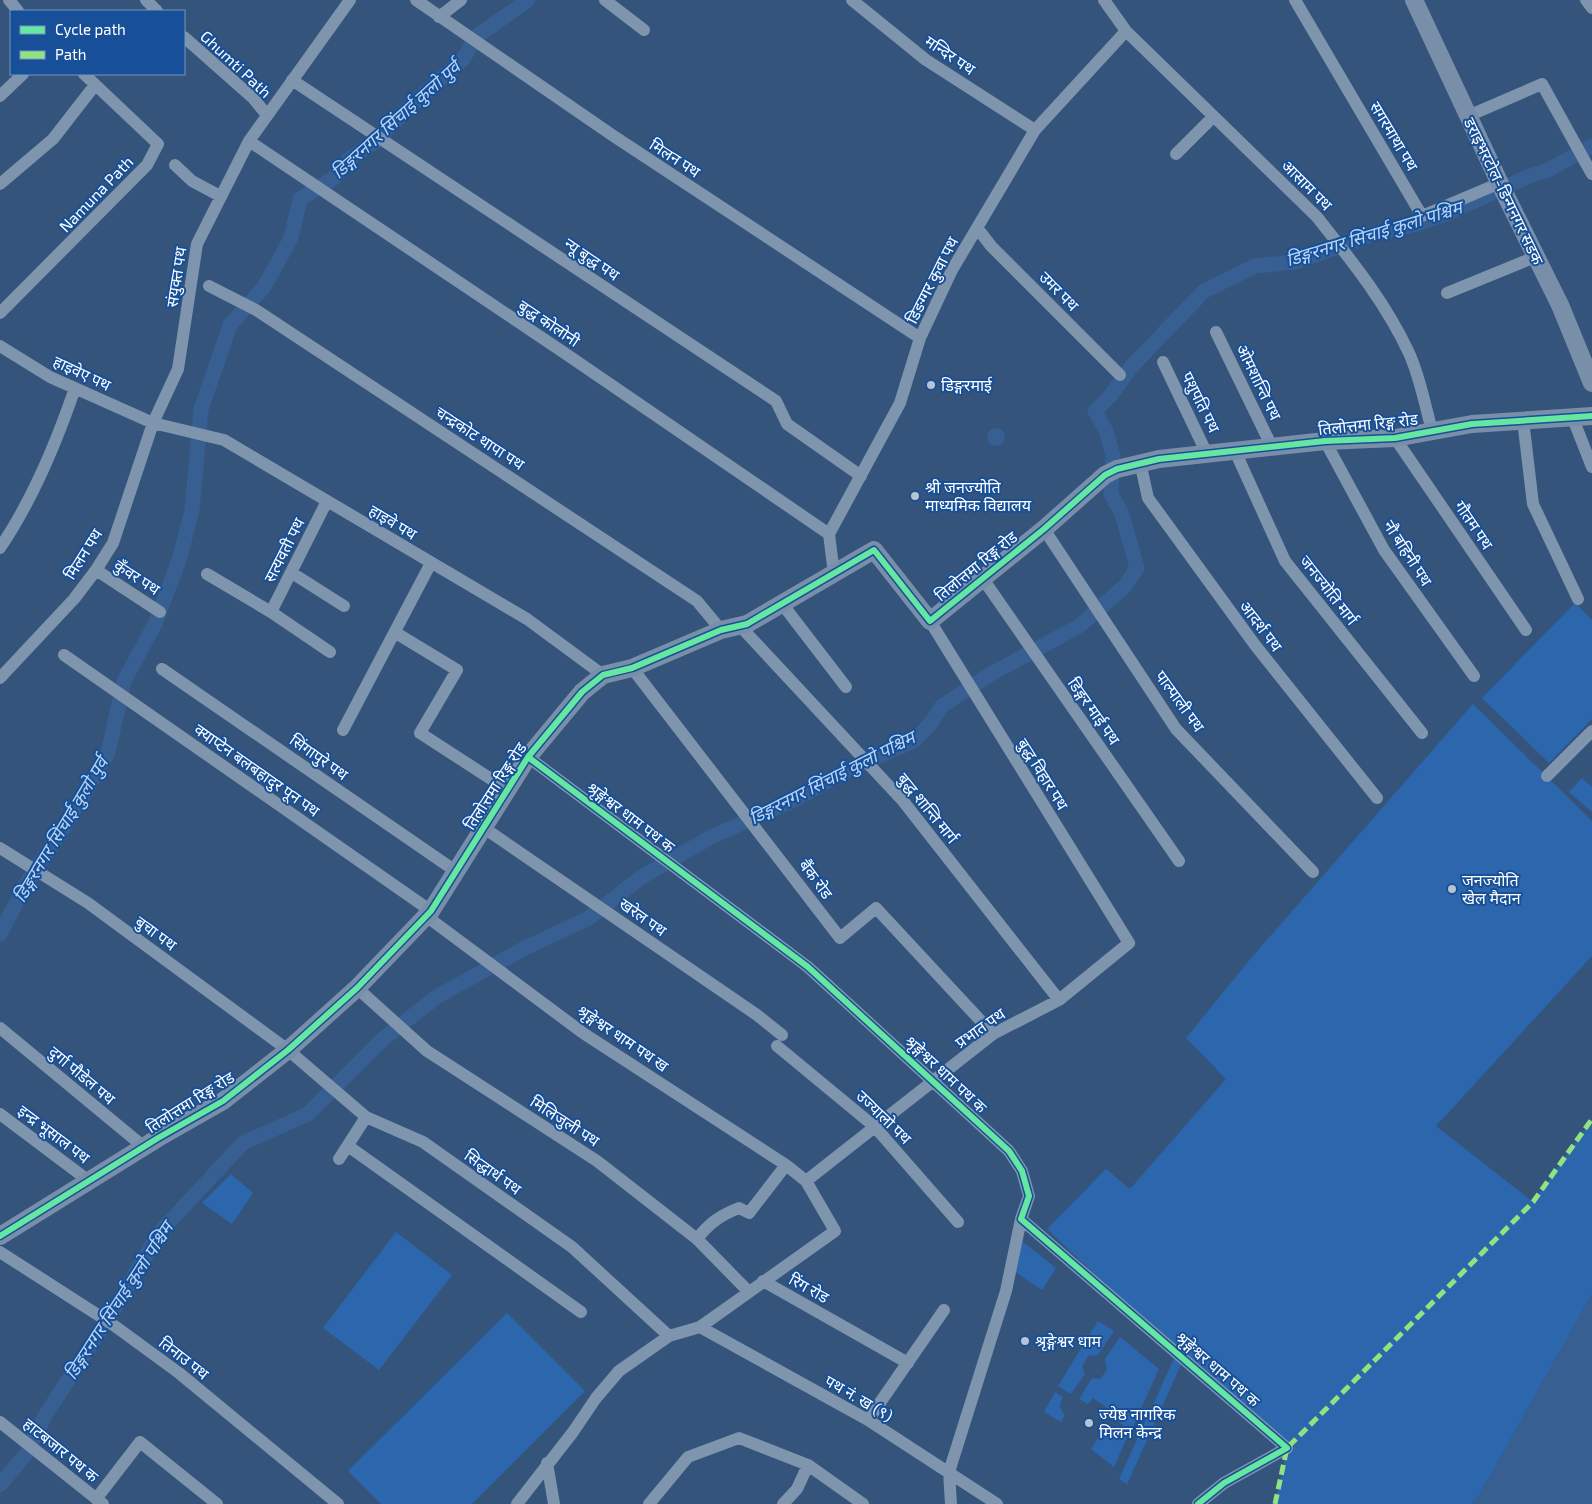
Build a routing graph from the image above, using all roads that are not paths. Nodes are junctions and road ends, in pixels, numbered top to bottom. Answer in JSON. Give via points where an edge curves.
{"nodes":[{"id":1,"x":7,"y":0,"type":"edge"},
{"id":2,"x":146,"y":0,"type":"edge"},
{"id":3,"x":350,"y":0,"type":"edge"},
{"id":4,"x":416,"y":0,"type":"edge"},
{"id":5,"x":461,"y":0,"type":"edge"},
{"id":6,"x":605,"y":0,"type":"edge"},
{"id":7,"x":852,"y":0,"type":"edge"},
{"id":8,"x":1104,"y":0,"type":"edge"},
{"id":9,"x":1295,"y":0,"type":"edge"},
{"id":10,"x":1414,"y":0,"type":"edge"},
{"id":11,"x":1586,"y":0,"type":"edge"},
{"id":12,"x":0,"y":5,"type":"edge"},
{"id":13,"x":1592,"y":8,"type":"edge"},
{"id":14,"x":17,"y":10,"type":"edge"},
{"id":15,"x":156,"y":10,"type":"edge"},
{"id":16,"x":443,"y":20,"type":"junction"},
{"id":17,"x":644,"y":30,"type":"dead end"},
{"id":18,"x":1126,"y":32,"type":"junction"},
{"id":19,"x":185,"y":38,"type":"edge"},
{"id":20,"x":22,"y":75,"type":"edge"},
{"id":21,"x":85,"y":75,"type":"edge"},
{"id":22,"x":292,"y":80,"type":"junction"},
{"id":23,"x":95,"y":85,"type":"junction"},
{"id":24,"x":0,"y":96,"type":"edge"},
{"id":25,"x":267,"y":115,"type":"junction"},
{"id":26,"x":1468,"y":116,"type":"junction"},
{"id":27,"x":1213,"y":117,"type":"junction"},
{"id":28,"x":1035,"y":130,"type":"junction"},
{"id":29,"x":249,"y":141,"type":"junction"},
{"id":30,"x":1176,"y":154,"type":"dead end"},
{"id":31,"x":175,"y":166,"type":"dead end"},
{"id":32,"x":1592,"y":174,"type":"edge"},
{"id":33,"x":0,"y":184,"type":"edge"},
{"id":34,"x":1502,"y":188,"type":"junction"},
{"id":35,"x":220,"y":196,"type":"junction"},
{"id":36,"x":978,"y":228,"type":"junction"},
{"id":37,"x":1535,"y":257,"type":"junction"},
{"id":38,"x":209,"y":286,"type":"dead end"},
{"id":39,"x":1447,"y":292,"type":"dead end"},
{"id":40,"x":0,"y":313,"type":"edge"},
{"id":41,"x":1216,"y":332,"type":"dead end"},
{"id":42,"x":920,"y":338,"type":"junction"},
{"id":43,"x":0,"y":346,"type":"edge"},
{"id":44,"x":1164,"y":362,"type":"dead end"},
{"id":45,"x":1120,"y":375,"type":"dead end"},
{"id":46,"x":1592,"y":383,"type":"edge"},
{"id":47,"x":75,"y":388,"type":"junction"},
{"id":48,"x":1572,"y":416,"type":"junction"},
{"id":49,"x":1592,"y":416,"type":"edge"},
{"id":50,"x":1523,"y":420,"type":"junction"},
{"id":51,"x":153,"y":423,"type":"junction"},
{"id":52,"x":1432,"y":431,"type":"junction"},
{"id":53,"x":1395,"y":438,"type":"junction"},
{"id":54,"x":1325,"y":441,"type":"junction"},
{"id":55,"x":1272,"y":447,"type":"junction"},
{"id":56,"x":1235,"y":451,"type":"junction"},
{"id":57,"x":1208,"y":456,"type":"junction"},
{"id":58,"x":1140,"y":462,"type":"junction"},
{"id":59,"x":1592,"y":467,"type":"edge"},
{"id":60,"x":861,"y":476,"type":"junction"},
{"id":61,"x":327,"y":501,"type":"junction"},
{"id":62,"x":1044,"y":529,"type":"junction"},
{"id":63,"x":829,"y":534,"type":"junction"},
{"id":64,"x":0,"y":548,"type":"edge"},
{"id":65,"x":431,"y":563,"type":"junction"},
{"id":66,"x":96,"y":570,"type":"junction"},
{"id":67,"x":292,"y":573,"type":"junction"},
{"id":68,"x":207,"y":574,"type":"dead end"},
{"id":69,"x":834,"y":574,"type":"junction"},
{"id":70,"x":982,"y":579,"type":"junction"},
{"id":71,"x":1578,"y":599,"type":"dead end"},
{"id":72,"x":783,"y":605,"type":"junction"},
{"id":73,"x":344,"y":606,"type":"dead end"},
{"id":74,"x":160,"y":612,"type":"dead end"},
{"id":75,"x":271,"y":612,"type":"junction"},
{"id":76,"x":930,"y":621,"type":"junction"},
{"id":77,"x":740,"y":626,"type":"junction"},
{"id":78,"x":722,"y":630,"type":"junction"},
{"id":79,"x":1526,"y":630,"type":"dead end"},
{"id":80,"x":396,"y":633,"type":"junction"},
{"id":81,"x":330,"y":652,"type":"dead end"},
{"id":82,"x":64,"y":655,"type":"dead end"},
{"id":83,"x":632,"y":668,"type":"junction"},
{"id":84,"x":162,"y":669,"type":"dead end"},
{"id":85,"x":603,"y":675,"type":"junction"},
{"id":86,"x":1474,"y":676,"type":"dead end"},
{"id":87,"x":0,"y":678,"type":"edge"},
{"id":88,"x":846,"y":687,"type":"dead end"},
{"id":89,"x":343,"y":730,"type":"dead end"},
{"id":90,"x":1592,"y":731,"type":"edge"},
{"id":91,"x":1422,"y":733,"type":"dead end"},
{"id":92,"x":528,"y":757,"type":"junction"},
{"id":93,"x":1547,"y":776,"type":"dead end"},
{"id":94,"x":508,"y":790,"type":"junction"},
{"id":95,"x":1377,"y":798,"type":"dead end"},
{"id":96,"x":484,"y":828,"type":"junction"},
{"id":97,"x":0,"y":848,"type":"edge"},
{"id":98,"x":1179,"y":861,"type":"dead end"},
{"id":99,"x":457,"y":872,"type":"junction"},
{"id":100,"x":1313,"y":872,"type":"dead end"},
{"id":101,"x":429,"y":914,"type":"junction"},
{"id":102,"x":1129,"y":943,"type":"joint"},
{"id":103,"x":357,"y":988,"type":"junction"},
{"id":104,"x":1059,"y":1000,"type":"junction"},
{"id":105,"x":0,"y":1028,"type":"edge"},
{"id":106,"x":993,"y":1034,"type":"junction"},
{"id":107,"x":780,"y":1040,"type":"joint"},
{"id":108,"x":288,"y":1050,"type":"junction"},
{"id":109,"x":935,"y":1082,"type":"junction"},
{"id":110,"x":362,"y":1113,"type":"junction"},
{"id":111,"x":0,"y":1114,"type":"edge"},
{"id":112,"x":875,"y":1127,"type":"junction"},
{"id":113,"x":348,"y":1146,"type":"junction"},
{"id":114,"x":144,"y":1147,"type":"junction"},
{"id":115,"x":339,"y":1159,"type":"dead end"},
{"id":116,"x":786,"y":1165,"type":"junction"},
{"id":117,"x":806,"y":1180,"type":"junction"},
{"id":118,"x":89,"y":1181,"type":"junction"},
{"id":119,"x":1021,"y":1219,"type":"junction"},
{"id":120,"x":958,"y":1222,"type":"dead end"},
{"id":121,"x":0,"y":1236,"type":"edge"},
{"id":122,"x":697,"y":1239,"type":"junction"},
{"id":123,"x":0,"y":1252,"type":"edge"},
{"id":124,"x":763,"y":1281,"type":"junction"},
{"id":125,"x":748,"y":1291,"type":"junction"},
{"id":126,"x":944,"y":1310,"type":"dead end"},
{"id":127,"x":581,"y":1312,"type":"dead end"},
{"id":128,"x":700,"y":1328,"type":"junction"},
{"id":129,"x":669,"y":1336,"type":"junction"},
{"id":130,"x":908,"y":1362,"type":"junction"},
{"id":131,"x":868,"y":1420,"type":"junction"},
{"id":132,"x":1,"y":1422,"type":"edge"},
{"id":133,"x":547,"y":1463,"type":"junction"},
{"id":134,"x":808,"y":1465,"type":"junction"},
{"id":135,"x":949,"y":1472,"type":"junction"},
{"id":136,"x":1224,"y":1484,"type":"junction"},
{"id":137,"x":100,"y":1502,"type":"edge"},
{"id":138,"x":217,"y":1504,"type":"edge"},
{"id":139,"x":338,"y":1504,"type":"edge"},
{"id":140,"x":517,"y":1504,"type":"edge"},
{"id":141,"x":554,"y":1504,"type":"edge"},
{"id":142,"x":649,"y":1504,"type":"edge"},
{"id":143,"x":783,"y":1504,"type":"edge"},
{"id":144,"x":862,"y":1504,"type":"edge"},
{"id":145,"x":951,"y":1504,"type":"edge"},
{"id":146,"x":997,"y":1504,"type":"edge"},
{"id":147,"x":1198,"y":1504,"type":"edge"},
{"id":148,"x":1212,"y":1504,"type":"edge"}],
"edges":[{"from":1,"to":12,"type":"street"},
{"from":1,"to":14,"type":"street"},
{"from":2,"to":15,"type":"street"},
{"from":3,"to":22,"type":"street","name":"संयुक्त पथ"},
{"from":4,"to":16,"type":"street","name":"मिलन पथ"},
{"from":5,"to":16,"type":"street"},
{"from":6,"to":17,"type":"street"},
{"from":7,"to":28,"type":"street","name":"मन्दिर पथ","via":[[926,60]]},
{"from":8,"to":18,"type":"street","name":"आसाम पथ"},
{"from":9,"to":34,"type":"street","name":"सगरमाथा पथ","via":[[1422,216]]},
{"from":10,"to":26,"type":"street","name":"डराइभरटोल-डिन्गनगर सडक"},
{"from":11,"to":13,"type":"street"},
{"from":16,"to":42,"type":"street","name":"मिलन पथ"},
{"from":18,"to":27,"type":"street","name":"आसाम पथ"},
{"from":18,"to":28,"type":"street","name":"डिङग्गर कुवा पथ"},
{"from":19,"to":25,"type":"street","name":"Ghumti Path"},
{"from":20,"to":24,"type":"street"},
{"from":21,"to":23,"type":"street","name":"Namuna Path"},
{"from":22,"to":25,"type":"street","name":"संयुक्त पथ"},
{"from":22,"to":60,"type":"street","name":"न्यू बुद्ध पथ","via":[[776,401],[787,424]]},
{"from":23,"to":33,"type":"street","via":[[54,139]]},
{"from":23,"to":40,"type":"street","name":"Namuna Path","via":[[158,144],[147,165]]},
{"from":25,"to":29,"type":"street","name":"संयुक्त पथ"},
{"from":26,"to":32,"type":"street","via":[[1542,84]]},
{"from":26,"to":34,"type":"street","name":"डराइभरटोल-डिन्गनगर सडक"},
{"from":27,"to":30,"type":"street"},
{"from":27,"to":52,"type":"street","name":"आसाम पथ","via":[[1317,217],[1381,301],[1410,354]]},
{"from":28,"to":36,"type":"street","name":"डिङग्गर कुवा पथ"},
{"from":29,"to":35,"type":"street","name":"संयुक्त पथ"},
{"from":29,"to":63,"type":"street","name":"बुद्ध कोलोनी"},
{"from":31,"to":35,"type":"street","via":[[192,181]]},
{"from":34,"to":37,"type":"street","name":"डराइभरटोल-डिन्गनगर सडक"},
{"from":35,"to":51,"type":"street","name":"संयुक्त पथ","via":[[197,244],[178,369]]},
{"from":36,"to":42,"type":"street","name":"डिङग्गर कुवा पथ","via":[[952,270]]},
{"from":36,"to":45,"type":"street","name":"उमर पथ","via":[[991,246]]},
{"from":37,"to":39,"type":"street"},
{"from":37,"to":46,"type":"street","name":"डराइभरटोल-डिन्गनगर सडक","via":[[1560,305]]},
{"from":38,"to":78,"type":"street","name":"चन्द्रकोट थापा पथ","via":[[247,305],[697,601]]},
{"from":41,"to":55,"type":"street","name":"ओमशान्ति पथ"},
{"from":42,"to":60,"type":"street","name":"डिङग्गर कुवा पथ","via":[[900,403]]},
{"from":43,"to":47,"type":"street","name":"हाइवेए पथ","via":[[50,377]]},
{"from":44,"to":57,"type":"street","name":"पशुपति पथ"},
{"from":47,"to":51,"type":"street","name":"हाइवेए पथ"},
{"from":47,"to":64,"type":"street","via":[[31,498]]},
{"from":48,"to":49,"type":"street","name":"तिलोत्तमा रिङ्ग रोड"},
{"from":48,"to":50,"type":"street","name":"तिलोत्तमा रिङ्ग रोड"},
{"from":48,"to":59,"type":"street"},
{"from":50,"to":52,"type":"street","name":"तिलोत्तमा रिङ्ग रोड"},
{"from":50,"to":71,"type":"street","via":[[1533,504]]},
{"from":51,"to":61,"type":"street","name":"हाइवे पथ","via":[[224,440]]},
{"from":51,"to":66,"type":"street","name":"मिलन पथ","via":[[113,543]]},
{"from":52,"to":53,"type":"street","name":"तिलोत्तमा रिङ्ग रोड"},
{"from":53,"to":54,"type":"street","name":"तिलोत्तमा रिङ्ग रोड"},
{"from":53,"to":79,"type":"street","name":"गौतम पथ"},
{"from":54,"to":55,"type":"street","name":"तिलोत्तमा रिङ्ग रोड"},
{"from":54,"to":86,"type":"street","name":"नौ बहिनी पथ","via":[[1384,550]]},
{"from":55,"to":56,"type":"street","name":"तिलोत्तमा रिङ्ग रोड"},
{"from":56,"to":57,"type":"street","name":"तिलोत्तमा रिङ्ग रोड"},
{"from":56,"to":91,"type":"street","name":"जनज्योति मार्ग","via":[[1285,561]]},
{"from":57,"to":58,"type":"street","name":"तिलोत्तमा रिङ्ग रोड"},
{"from":58,"to":62,"type":"street","name":"तिलोत्तमा रिङ्ग रोड","via":[[1111,472]]},
{"from":58,"to":95,"type":"street","name":"आदर्श पथ","via":[[1148,498],[1254,645]]},
{"from":60,"to":63,"type":"street","name":"डिङग्गर कुवा पथ"},
{"from":61,"to":65,"type":"street","name":"हाइवे पथ"},
{"from":61,"to":67,"type":"street","name":"सत्यवती पथ"},
{"from":62,"to":70,"type":"street","name":"तिलोत्तमा रिङ्ग रोड"},
{"from":62,"to":100,"type":"street","name":"पाल्पाली पथ","via":[[1176,729]]},
{"from":63,"to":69,"type":"street"},
{"from":65,"to":80,"type":"street"},
{"from":65,"to":85,"type":"street","name":"हाइवे पथ","via":[[527,619]]},
{"from":66,"to":74,"type":"street","name":"कुँवर पथ"},
{"from":66,"to":87,"type":"street","name":"मिलन पथ","via":[[74,599]]},
{"from":67,"to":73,"type":"street"},
{"from":67,"to":75,"type":"street","name":"सत्यवती पथ"},
{"from":68,"to":75,"type":"street"},
{"from":69,"to":72,"type":"street","name":"तिलोत्तमा रिङ्ग रोड"},
{"from":69,"to":76,"type":"street","name":"तिलोत्तमा रिङ्ग रोड","via":[[874,550]]},
{"from":70,"to":76,"type":"street","name":"तिलोत्तमा रिङ्ग रोड"},
{"from":70,"to":98,"type":"street","name":"डिङ्गर माई पथ"},
{"from":72,"to":77,"type":"street","name":"तिलोत्तमा रिङ्ग रोड"},
{"from":72,"to":88,"type":"street"},
{"from":75,"to":81,"type":"street"},
{"from":76,"to":102,"type":"street","name":"बुद्ध विहार पथ"},
{"from":77,"to":78,"type":"street","name":"तिलोत्तमा रिङ्ग रोड"},
{"from":77,"to":104,"type":"street","name":"बुद्ध शान्ति मार्ग","via":[[903,800]]},
{"from":78,"to":83,"type":"street","name":"तिलोत्तमा रिङ्ग रोड"},
{"from":80,"to":89,"type":"street"},
{"from":80,"to":94,"type":"street","via":[[457,670],[420,733]]},
{"from":82,"to":101,"type":"street","name":"क्याप्टेन बलबहादुर पून पथ"},
{"from":83,"to":85,"type":"street","name":"तिलोत्तमा रिङ्ग रोड"},
{"from":83,"to":106,"type":"street","name":"बैंक रोड","via":[[840,938],[876,908]]},
{"from":84,"to":99,"type":"street","name":"सिंगापुरे पथ"},
{"from":85,"to":92,"type":"street","name":"तिलोत्तमा रिङ्ग रोड","via":[[582,692]]},
{"from":90,"to":93,"type":"street"},
{"from":92,"to":94,"type":"street","name":"तिलोत्तमा रिङ्ग रोड"},
{"from":92,"to":109,"type":"street","name":"श्रृङ्गेश्वर धाम पथ क","via":[[808,967]]},
{"from":94,"to":96,"type":"street","name":"तिलोत्तमा रिङ्ग रोड"},
{"from":96,"to":99,"type":"street","name":"तिलोत्तमा रिङ्ग रोड"},
{"from":96,"to":107,"type":"street","name":"खरेल पथ","via":[[757,1015]]},
{"from":97,"to":108,"type":"street","name":"बुचा पथ","via":[[88,903]]},
{"from":99,"to":101,"type":"street","name":"तिलोत्तमा रिङ्ग रोड"},
{"from":101,"to":103,"type":"street","name":"तिलोत्तमा रिङ्ग रोड"},
{"from":101,"to":116,"type":"street","name":"श्रृङ्गेश्वर धाम पथ ख","via":[[492,966],[583,1033]]},
{"from":102,"to":104,"type":"street","name":"प्रभात पथ"},
{"from":103,"to":108,"type":"street","name":"तिलोत्तमा रिङ्ग रोड"},
{"from":103,"to":122,"type":"street","name":"मिलिजुली पथ","via":[[427,1051],[597,1161]]},
{"from":104,"to":106,"type":"street","name":"प्रभात पथ"},
{"from":105,"to":114,"type":"street","name":"दुर्गा पौडेल पथ"},
{"from":106,"to":109,"type":"street","name":"प्रभात पथ"},
{"from":107,"to":112,"type":"street","name":"उज्यालो पथ"},
{"from":108,"to":110,"type":"street","name":"सिद्धार्थ पथ"},
{"from":108,"to":114,"type":"street","name":"तिलोत्तमा रिङ्ग रोड","via":[[223,1101]]},
{"from":109,"to":112,"type":"street","name":"प्रभात पथ"},
{"from":109,"to":119,"type":"street","name":"श्रृङ्गेश्वर धाम पथ क","via":[[1008,1151],[1022,1170],[1029,1196]]},
{"from":110,"to":113,"type":"street"},
{"from":110,"to":129,"type":"street","name":"सिद्धार्थ पथ","via":[[422,1142],[572,1248]]},
{"from":111,"to":118,"type":"street","name":"इन्द्र भूसाल पथ"},
{"from":112,"to":117,"type":"street","name":"प्रभात पथ"},
{"from":112,"to":120,"type":"street","name":"उज्यालो पथ"},
{"from":113,"to":115,"type":"street"},
{"from":113,"to":127,"type":"street"},
{"from":114,"to":118,"type":"street","name":"तिलोत्तमा रिङ्ग रोड"},
{"from":116,"to":117,"type":"street","name":"श्रृङ्गेश्वर धाम पथ ख"},
{"from":116,"to":122,"type":"street","via":[[749,1213],[739,1208],[718,1216]]},
{"from":117,"to":124,"type":"street","via":[[835,1230],[799,1259]]},
{"from":118,"to":121,"type":"street","name":"तिलोत्तमा रिङ्ग रोड"},
{"from":119,"to":135,"type":"street","via":[[1006,1291]]},
{"from":119,"to":136,"type":"street","name":"श्रृङ्गेश्वर धाम पथ क","via":[[1287,1448]]},
{"from":122,"to":125,"type":"street","name":"मिलिजुली पथ"},
{"from":123,"to":139,"type":"street","name":"तिनाउ पथ","via":[[107,1321],[179,1373]]},
{"from":124,"to":125,"type":"street","name":"रिंग रोड"},
{"from":124,"to":130,"type":"street","name":"रिंग रोड"},
{"from":125,"to":128,"type":"street","name":"रिंग रोड"},
{"from":126,"to":130,"type":"street"},
{"from":128,"to":129,"type":"street"},
{"from":128,"to":131,"type":"street","name":"पथ नं. ख (९)"},
{"from":129,"to":133,"type":"street","via":[[619,1371]]},
{"from":130,"to":131,"type":"street"},
{"from":131,"to":135,"type":"street","name":"पथ नं. ख (९)"},
{"from":132,"to":137,"type":"street","name":"हाटबजार पथ क"},
{"from":133,"to":140,"type":"street"},
{"from":133,"to":141,"type":"street"},
{"from":134,"to":142,"type":"street","via":[[739,1438],[688,1457]]},
{"from":134,"to":143,"type":"street","via":[[797,1489]]},
{"from":134,"to":144,"type":"street"},
{"from":135,"to":145,"type":"street"},
{"from":135,"to":146,"type":"street","name":"पथ नं. ख (९)"},
{"from":136,"to":147,"type":"street"},
{"from":136,"to":148,"type":"street"},
{"from":137,"to":138,"type":"street","via":[[140,1442]]}]}
